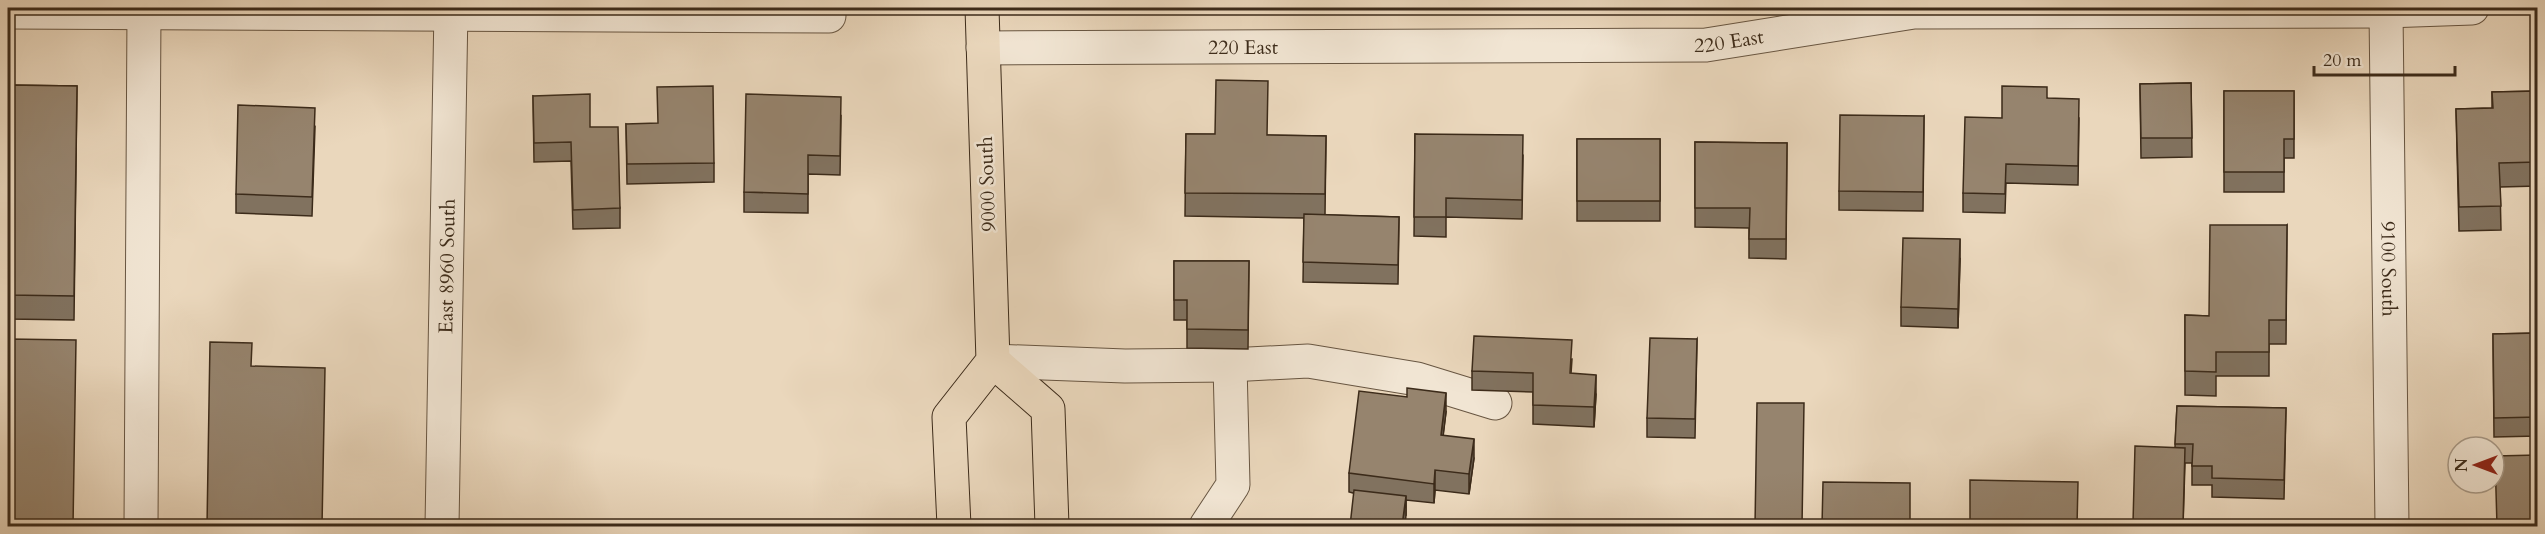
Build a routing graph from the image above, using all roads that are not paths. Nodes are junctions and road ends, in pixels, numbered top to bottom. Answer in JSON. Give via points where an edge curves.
{"nodes":[{"id":1,"x":982,"y":8,"type":"edge"},
{"id":2,"x":2472,"y":8,"type":"edge"},
{"id":3,"x":451,"y":10,"type":"edge"},
{"id":4,"x":144,"y":11,"type":"junction"},
{"id":5,"x":2386,"y":11,"type":"junction"},
{"id":6,"x":8,"y":12,"type":"edge"},
{"id":7,"x":829,"y":16,"type":"dead end"},
{"id":8,"x":983,"y":48,"type":"junction"},
{"id":9,"x":993,"y":361,"type":"junction"},
{"id":10,"x":1230,"y":365,"type":"junction"},
{"id":11,"x":1495,"y":404,"type":"dead end"},
{"id":12,"x":141,"y":526,"type":"edge"},
{"id":13,"x":442,"y":526,"type":"edge"},
{"id":14,"x":954,"y":526,"type":"edge"},
{"id":15,"x":1052,"y":526,"type":"edge"},
{"id":16,"x":1206,"y":526,"type":"edge"},
{"id":17,"x":2392,"y":526,"type":"edge"}],
"edges":[{"from":1,"to":8,"type":"main road","name":"9000 South"},
{"from":2,"to":5,"type":"street","name":"220 East"},
{"from":3,"to":4,"type":"street"},
{"from":3,"to":7,"type":"street"},
{"from":3,"to":13,"type":"street","name":"East 8960 South"},
{"from":4,"to":6,"type":"street"},
{"from":4,"to":12,"type":"street"},
{"from":5,"to":8,"type":"street","name":"220 East","via":[[1914,12],[1706,45]]},
{"from":5,"to":17,"type":"street","name":"9100 South"},
{"from":8,"to":9,"type":"main road","name":"9000 South"},
{"from":9,"to":10,"type":"street"},
{"from":9,"to":14,"type":"main road","via":[[950,417]]},
{"from":9,"to":15,"type":"main road","via":[[1048,409]]},
{"from":10,"to":11,"type":"street","via":[[1308,361],[1418,378]]},
{"from":10,"to":16,"type":"street","via":[[1233,485]]}]}
